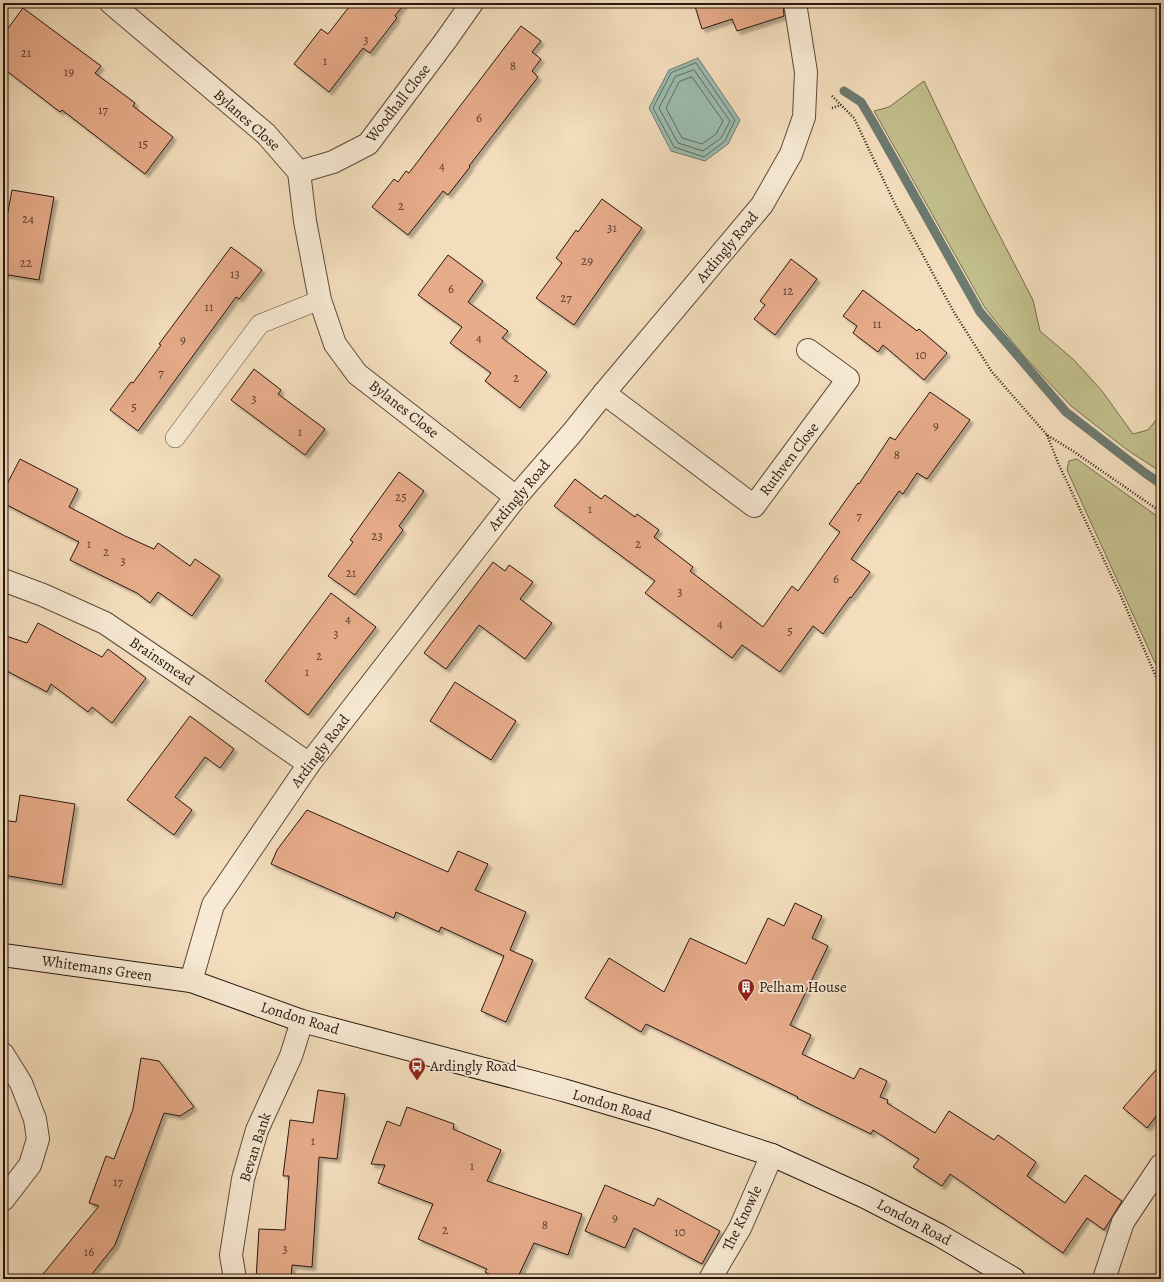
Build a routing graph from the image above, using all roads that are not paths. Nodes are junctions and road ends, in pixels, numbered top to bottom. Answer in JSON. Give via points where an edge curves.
{"nodes":[{"id":1,"x":111,"y":3,"type":"edge"},
{"id":2,"x":472,"y":3,"type":"edge"},
{"id":3,"x":794,"y":3,"type":"edge"},
{"id":4,"x":299,"y":172,"type":"junction"},
{"id":5,"x":320,"y":300,"type":"junction"},
{"id":6,"x":808,"y":350,"type":"dead end"},
{"id":7,"x":604,"y":393,"type":"junction"},
{"id":8,"x":175,"y":438,"type":"dead end"},
{"id":9,"x":516,"y":497,"type":"junction"},
{"id":10,"x":3,"y":580,"type":"edge"},
{"id":11,"x":309,"y":764,"type":"junction"},
{"id":12,"x":3,"y":955,"type":"edge"},
{"id":13,"x":191,"y":981,"type":"junction"},
{"id":14,"x":302,"y":1021,"type":"junction"},
{"id":15,"x":3,"y":1054,"type":"edge"},
{"id":16,"x":772,"y":1155,"type":"junction"},
{"id":17,"x":1161,"y":1165,"type":"edge"},
{"id":18,"x":3,"y":1200,"type":"edge"},
{"id":19,"x":235,"y":1279,"type":"edge"},
{"id":20,"x":710,"y":1279,"type":"edge"},
{"id":21,"x":1014,"y":1279,"type":"edge"},
{"id":22,"x":1104,"y":1279,"type":"edge"}],
"edges":[{"from":1,"to":4,"type":"street","name":"Bylanes Close","via":[[266,134]]},
{"from":2,"to":4,"type":"street","name":"Woodhall Close","via":[[368,144],[333,162]]},
{"from":3,"to":7,"type":"street","name":"Ardingly Road","via":[[806,72],[804,117],[791,154],[762,205]]},
{"from":4,"to":5,"type":"street","name":"Bylanes Close","via":[[305,221]]},
{"from":5,"to":8,"type":"street","via":[[260,324]]},
{"from":5,"to":9,"type":"street","name":"Bylanes Close","via":[[335,344],[357,374]]},
{"from":6,"to":7,"type":"street","name":"Ruthven Close","via":[[848,379],[754,506]]},
{"from":7,"to":9,"type":"street","name":"Ardingly Road"},
{"from":9,"to":11,"type":"street","name":"Ardingly Road"},
{"from":10,"to":11,"type":"street","name":"Brainsmead","via":[[105,623]]},
{"from":11,"to":13,"type":"street","name":"Ardingly Road","via":[[213,904]]},
{"from":12,"to":13,"type":"street","name":"Whitemans Green"},
{"from":13,"to":14,"type":"street","name":"London Road"},
{"from":14,"to":16,"type":"street","name":"London Road","via":[[562,1090]]},
{"from":14,"to":19,"type":"street","name":"Bevan Bank","via":[[291,1056],[257,1130],[243,1179],[231,1255]]},
{"from":15,"to":18,"type":"street","via":[[21,1083],[35,1119],[38,1139],[30,1165]]},
{"from":16,"to":20,"type":"street","name":"The Knowle","via":[[740,1228]]},
{"from":16,"to":21,"type":"street","name":"London Road","via":[[865,1196]]},
{"from":17,"to":22,"type":"street","via":[[1123,1222]]}]}
